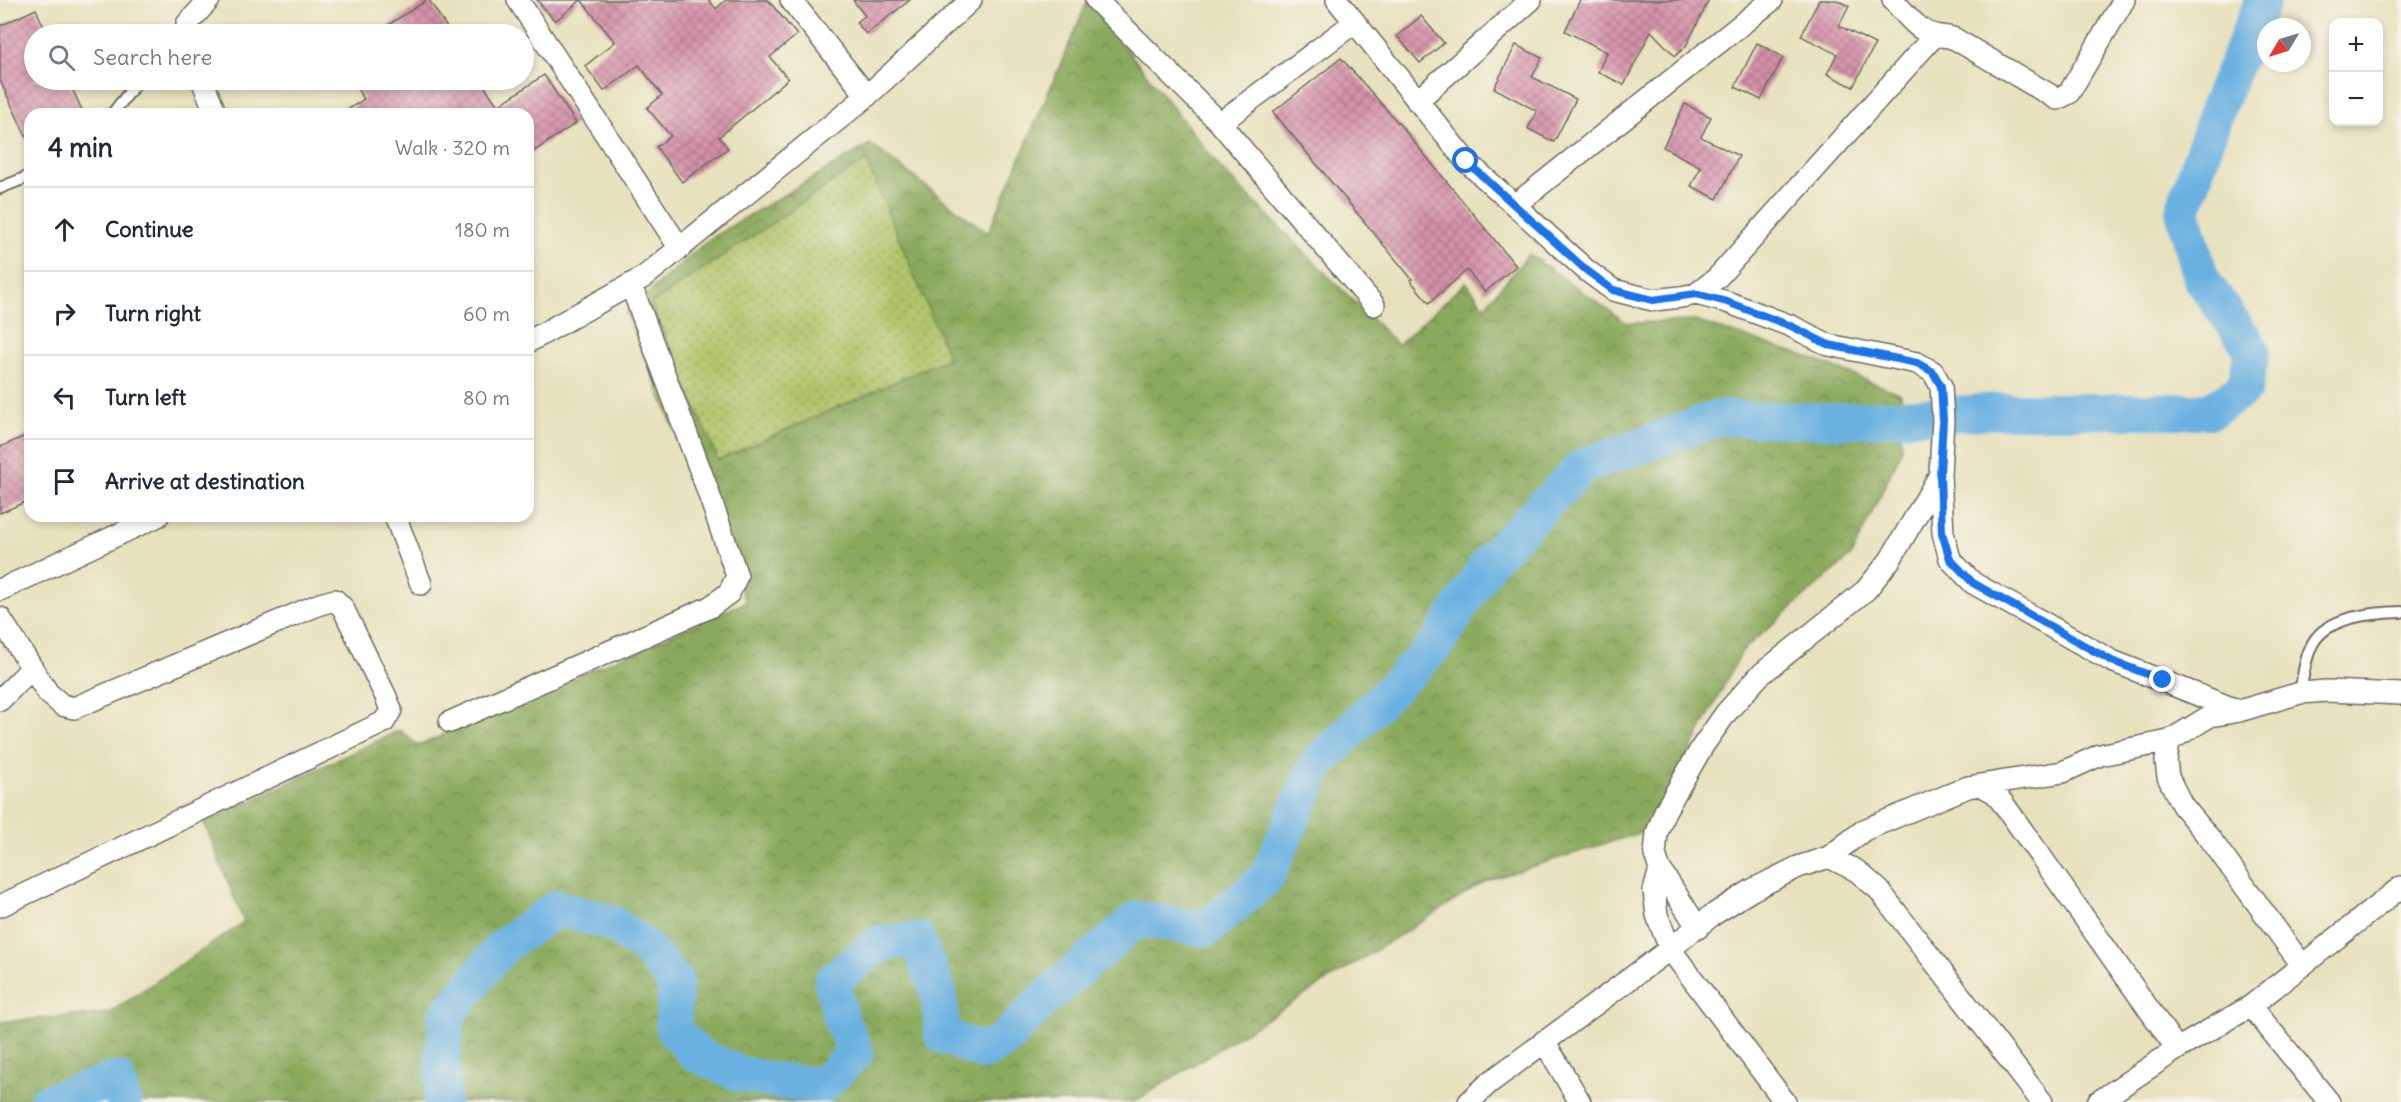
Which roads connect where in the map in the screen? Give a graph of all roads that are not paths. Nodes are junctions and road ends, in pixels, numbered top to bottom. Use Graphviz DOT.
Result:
graph roads {
  1 [pos="209,0"];
  2 [pos="518,0"];
  3 [pos="790,0"];
  4 [pos="970,0"];
  5 [pos="1096,0"];
  6 [pos="1337,0"];
  7 [pos="1531,0"];
  8 [pos="1772,0"];
  9 [pos="1893,0"];
  10 [pos="2124,0"];
  11 [pos="1355,22"];
  12 [pos="190,24"];
  13 [pos="534,24"];
  14 [pos="534,25"];
  15 [pos="1935,35"];
  16 [pos="131,90"];
  17 [pos="206,90"];
  18 [pos="867,96"];
  19 [pos="1417,100"];
  20 [pos="117,108"];
  21 [pos="214,108"];
  22 [pos="1220,123"];
  23 [pos="24,178"];
  24 [pos="0,188"];
  25 [pos="1515,205"];
  26 [pos="679,247"];
  27 [pos="631,285"];
  28 [pos="1696,294"];
  29 [pos="1374,305"];
  30 [pos="534,339"];
  31 [pos="1940,474"];
  32 [pos="145,522"];
  33 [pos="397,522"];
  34 [pos="421,584"];
  35 [pos="0,590"];
  36 [pos="2401,612"];
  37 [pos="0,618"];
  38 [pos="32,668"];
  39 [pos="2300,693"];
  40 [pos="2401,694"];
  41 [pos="0,700"];
  42 [pos="2239,711"];
  43 [pos="450,722"];
  44 [pos="2169,741"];
  45 [pos="1982,786"];
  46 [pos="1829,857"];
  47 [pos="1660,869"];
  48 [pos="2401,887"];
  49 [pos="0,906"];
  50 [pos="1698,928"];
  51 [pos="1670,949"];
  52 [pos="2302,965"];
  53 [pos="2251,1006"];
  54 [pos="1544,1041"];
  55 [pos="2176,1049"];
  56 [pos="1469,1102"];
  57 [pos="1580,1102"];
  58 [pos="1785,1102"];
  59 [pos="2042,1102"];
  60 [pos="2098,1102"];
  61 [pos="2329,1102"];
  1 -- 12 [label="street"];
  2 -- 13 [label="street"];
  3 -- 18 [label="street"];
  4 -- 18 [label="street"];
  5 -- 22 [label="street"];
  6 -- 11 [label="street"];
  7 -- 19 [label="street"];
  8 -- 25 [label="street"];
  9 -- 15 [label="street"];
  10 -- 15 [label="street"];
  11 -- 19 [label="street"];
  11 -- 22 [label="street"];
  14 -- 26 [label="street"];
  15 -- 28 [label="street"];
  16 -- 20 [label="lane"];
  17 -- 21 [label="street"];
  18 -- 26 [label="street"];
  19 -- 25 [label="street"];
  22 -- 29 [label="street"];
  23 -- 24 [label="lane"];
  25 -- 28 [label="street"];
  26 -- 27 [label="street"];
  27 -- 30 [label="street"];
  27 -- 43 [label="street"];
  28 -- 31 [label="street"];
  31 -- 42 [label="street"];
  31 -- 47 [label="street"];
  32 -- 35 [label="street"];
  33 -- 34 [label="street"];
  36 -- 39 [label="lane"];
  37 -- 38 [label="street"];
  38 -- 41 [label="street"];
  38 -- 49 [label="street"];
  39 -- 40 [label="street"];
  39 -- 42 [label="street"];
  42 -- 44 [label="street"];
  44 -- 45 [label="street"];
  44 -- 52 [label="street"];
  45 -- 46 [label="street"];
  45 -- 55 [label="street"];
  46 -- 50 [label="street"];
  46 -- 59 [label="street"];
  47 -- 50 [label="street"];
  47 -- 51 [label="street"];
  48 -- 52 [label="street"];
  50 -- 51 [label="street"];
  51 -- 54 [label="street"];
  51 -- 58 [label="street"];
  52 -- 53 [label="street"];
  53 -- 55 [label="street"];
  53 -- 61 [label="street"];
  54 -- 56 [label="street"];
  54 -- 57 [label="street"];
  55 -- 60 [label="street"];
}
